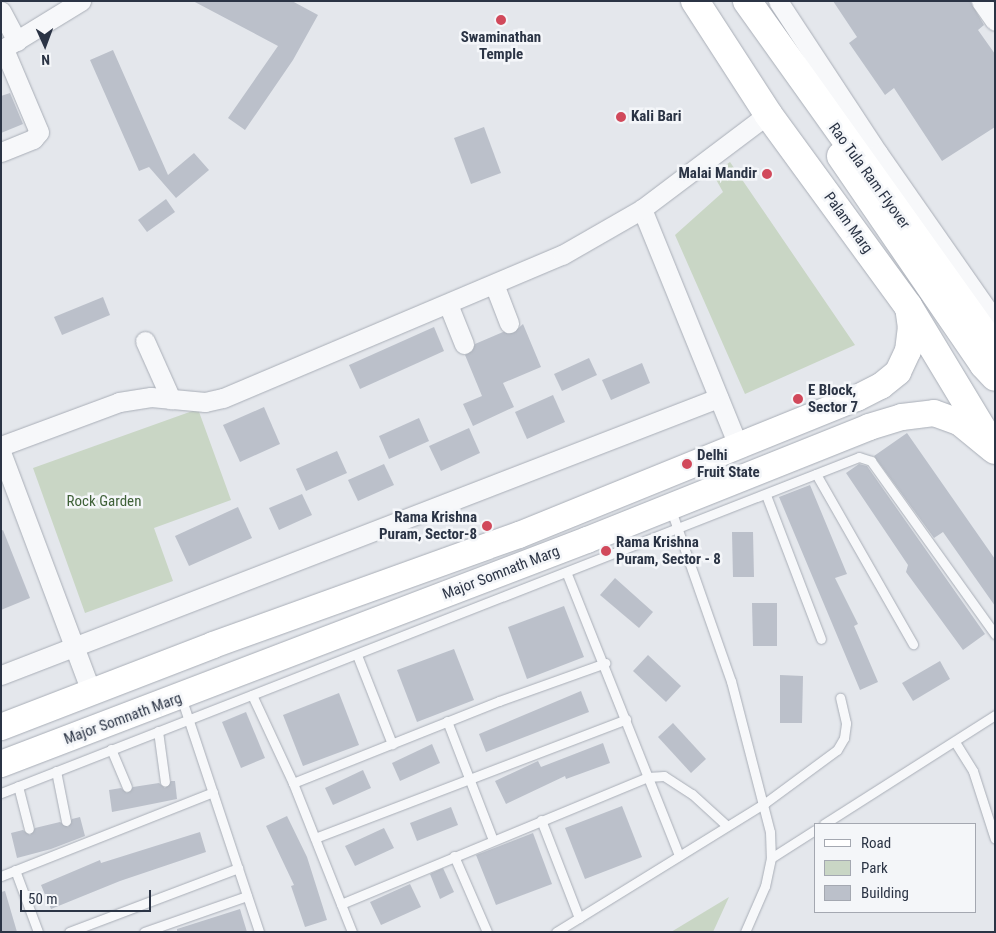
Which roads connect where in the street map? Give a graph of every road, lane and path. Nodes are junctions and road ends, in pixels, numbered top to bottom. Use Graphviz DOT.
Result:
graph roads {
  1 [pos="81,1"];
  2 [pos="695,1"];
  3 [pos="737,1"];
  4 [pos="747,1"];
  5 [pos="778,1"];
  6 [pos="981,1"];
  7 [pos="1,11"];
  8 [pos="995,21"];
  9 [pos="7,47"];
  10 [pos="768,114"];
  11 [pos="1,152"];
  12 [pos="642,209"];
  13 [pos="494,284"];
  14 [pos="448,304"];
  15 [pos="908,306"];
  16 [pos="995,321"];
  17 [pos="509,323"];
  18 [pos="145,341"];
  19 [pos="464,344"];
  20 [pos="995,349"];
  21 [pos="995,377"];
  22 [pos="718,398"];
  23 [pos="858,398"];
  24 [pos="171,399"];
  25 [pos="869,427"];
  26 [pos="1,446"];
  27 [pos="738,446"];
  28 [pos="995,451"];
  29 [pos="1,452"];
  30 [pos="816,474"];
  31 [pos="766,495"];
  32 [pos="674,519"];
  33 [pos="567,574"];
  34 [pos="995,634"];
  35 [pos="821,639"];
  36 [pos="913,644"];
  37 [pos="74,647"];
  38 [pos="357,655"];
  39 [pos="605,664"];
  40 [pos="1,675"];
  41 [pos="91,692"];
  42 [pos="252,695"];
  43 [pos="840,698"];
  44 [pos="185,708"];
  45 [pos="995,715"];
  46 [pos="626,719"];
  47 [pos="447,722"];
  48 [pos="1,727"];
  49 [pos="158,731"];
  50 [pos="955,742"];
  51 [pos="392,744"];
  52 [pos="111,749"];
  53 [pos="1,764"];
  54 [pos="56,771"];
  55 [pos="648,777"];
  56 [pos="469,779"];
  57 [pos="165,782"];
  58 [pos="293,783"];
  59 [pos="18,786"];
  60 [pos="127,788"];
  61 [pos="213,792"];
  62 [pos="1,793"];
  63 [pos="764,803"];
  64 [pos="66,820"];
  65 [pos="541,820"];
  66 [pos="826,823"];
  67 [pos="728,826"];
  68 [pos="29,829"];
  69 [pos="814,831"];
  70 [pos="315,838"];
  71 [pos="995,839"];
  72 [pos="493,840"];
  73 [pos="454,856"];
  74 [pos="679,856"];
  75 [pos="771,858"];
  76 [pos="238,868"];
  77 [pos="15,870"];
  78 [pos="1,876"];
  79 [pos="247,896"];
  80 [pos="341,904"];
  81 [pos="579,918"];
  82 [pos="38,932"];
  83 [pos="69,932"];
  84 [pos="144,932"];
  85 [pos="259,932"];
  86 [pos="352,932"];
  87 [pos="487,932"];
  88 [pos="556,932"];
  89 [pos="745,932"];
  1 -- 9 [label="street"];
  2 -- 10 [label="main road, Palam Marg"];
  3 -- 21 [label="main road, Palam Marg"];
  4 -- 20 [label="main road, Rao Tula Ram Flyover"];
  5 -- 16 [label="street"];
  6 -- 8 [label="street"];
  7 -- 9 [label="street"];
  9 -- 11 [label="street"];
  10 -- 12 [label="street"];
  10 -- 15 [label="main road, Palam Marg"];
  12 -- 13 [label="street"];
  12 -- 22 [label="street"];
  13 -- 14 [label="street"];
  13 -- 17 [label="street"];
  14 -- 19 [label="street"];
  14 -- 24 [label="street"];
  15 -- 23 [label="street, Major Somnath Marg"];
  15 -- 28 [label="main road, Palam Marg"];
  18 -- 24 [label="street"];
  22 -- 27 [label="street"];
  22 -- 37 [label="street"];
  23 -- 25 [label="street"];
  23 -- 27 [label="street, Major Somnath Marg"];
  24 -- 26 [label="street"];
  25 -- 28 [label="street, Major Somnath Marg"];
  25 -- 32 [label="street, Major Somnath Marg"];
  27 -- 41 [label="street, Major Somnath Marg"];
  29 -- 37 [label="street"];
  30 -- 31 [label="lane"];
  30 -- 34 [label="lane"];
  30 -- 36 [label="lane"];
  31 -- 32 [label="lane"];
  31 -- 35 [label="lane"];
  32 -- 33 [label="lane"];
  32 -- 44 [label="street, Major Somnath Marg"];
  32 -- 63 [label="lane"];
  33 -- 38 [label="lane"];
  33 -- 39 [label="lane"];
  37 -- 40 [label="street"];
  37 -- 41 [label="street"];
  38 -- 42 [label="lane"];
  38 -- 51 [label="lane"];
  39 -- 46 [label="lane"];
  39 -- 47 [label="lane"];
  41 -- 48 [label="street, Major Somnath Marg"];
  42 -- 44 [label="lane"];
  42 -- 58 [label="lane"];
  43 -- 63 [label="lane"];
  44 -- 49 [label="lane"];
  44 -- 53 [label="street, Major Somnath Marg"];
  44 -- 61 [label="lane"];
  45 -- 50 [label="lane"];
  46 -- 55 [label="lane"];
  46 -- 56 [label="lane"];
  47 -- 51 [label="lane"];
  47 -- 56 [label="lane"];
  49 -- 52 [label="lane"];
  49 -- 57 [label="lane"];
  50 -- 66 [label="lane"];
  50 -- 71 [label="lane"];
  51 -- 58 [label="lane"];
  52 -- 54 [label="lane"];
  52 -- 60 [label="lane"];
  54 -- 59 [label="lane"];
  54 -- 64 [label="lane"];
  55 -- 65 [label="lane"];
  55 -- 67 [label="lane"];
  55 -- 74 [label="lane"];
  56 -- 70 [label="lane"];
  56 -- 72 [label="lane"];
  58 -- 70 [label="lane"];
  59 -- 62 [label="lane"];
  59 -- 68 [label="lane"];
  61 -- 76 [label="lane"];
  61 -- 77 [label="lane"];
  63 -- 67 [label="lane"];
  63 -- 75 [label="lane"];
  65 -- 72 [label="lane"];
  65 -- 81 [label="lane"];
  67 -- 74 [label="lane"];
  69 -- 75 [label="lane"];
  70 -- 80 [label="lane"];
  72 -- 73 [label="lane"];
  73 -- 80 [label="lane"];
  73 -- 87 [label="lane"];
  74 -- 81 [label="lane"];
  75 -- 89 [label="lane"];
  76 -- 79 [label="lane"];
  76 -- 83 [label="lane"];
  77 -- 78 [label="lane"];
  77 -- 82 [label="lane"];
  79 -- 84 [label="lane"];
  79 -- 85 [label="lane"];
  80 -- 86 [label="lane"];
  81 -- 88 [label="lane"];
}
